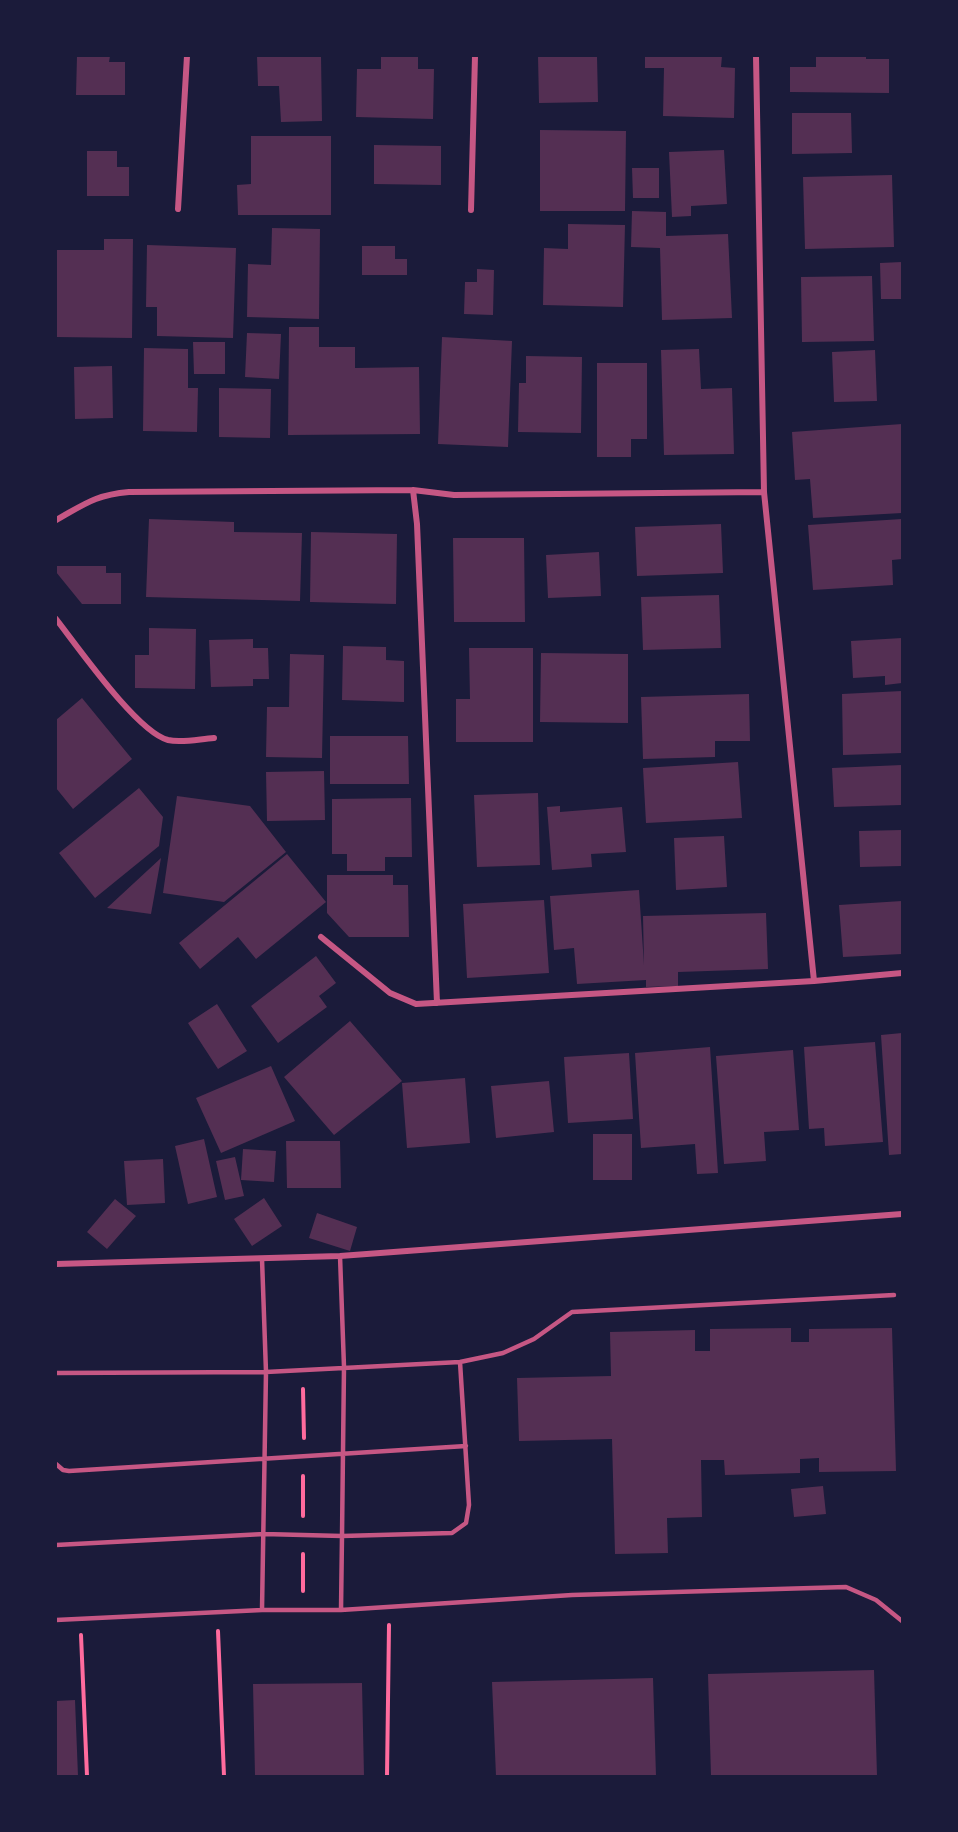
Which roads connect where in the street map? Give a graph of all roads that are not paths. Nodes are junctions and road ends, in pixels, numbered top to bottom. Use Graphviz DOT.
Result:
graph roads {
  1 [pos="187,56"];
  2 [pos="475,56"];
  3 [pos="756,56"];
  4 [pos="178,209"];
  5 [pos="471,210"];
  6 [pos="412,489"];
  7 [pos="764,492"];
  8 [pos="56,520"];
  9 [pos="56,619"];
  10 [pos="214,738"];
  11 [pos="321,936"];
  12 [pos="903,974"];
  13 [pos="814,981"];
  14 [pos="437,1003"];
  15 [pos="903,1213"];
  16 [pos="340,1256"];
  17 [pos="262,1259"];
  18 [pos="56,1264"];
  19 [pos="894,1295"];
  20 [pos="460,1362"];
  21 [pos="344,1367"];
  22 [pos="266,1372"];
  23 [pos="56,1373"];
  24 [pos="466,1446"];
  25 [pos="343,1453"];
  26 [pos="266,1458"];
  27 [pos="56,1464"];
  28 [pos="264,1534"];
  29 [pos="342,1536"];
  30 [pos="56,1545"];
  31 [pos="262,1610"];
  32 [pos="341,1610"];
  33 [pos="56,1620"];
  34 [pos="903,1621"];
  1 -- 4 [label="street"];
  2 -- 5 [label="street"];
  3 -- 7 [label="street"];
  6 -- 7 [label="street"];
  6 -- 8 [label="street"];
  6 -- 14 [label="street"];
  7 -- 13 [label="street"];
  9 -- 10 [label="street"];
  11 -- 14 [label="street"];
  12 -- 13 [label="street"];
  13 -- 14 [label="street"];
  15 -- 16 [label="street"];
  16 -- 17 [label="street"];
  16 -- 21 [label="lane"];
  17 -- 18 [label="street"];
  17 -- 22 [label="lane"];
  19 -- 20 [label="lane"];
  20 -- 21 [label="lane"];
  20 -- 24 [label="lane"];
  21 -- 22 [label="lane"];
  21 -- 25 [label="lane"];
  22 -- 23 [label="lane"];
  22 -- 26 [label="lane"];
  24 -- 25 [label="lane"];
  24 -- 29 [label="lane"];
  25 -- 26 [label="lane"];
  25 -- 29 [label="lane"];
  26 -- 27 [label="lane"];
  26 -- 28 [label="lane"];
  28 -- 29 [label="lane"];
  28 -- 30 [label="lane"];
  28 -- 31 [label="lane"];
  29 -- 32 [label="lane"];
  31 -- 32 [label="lane"];
  31 -- 33 [label="lane"];
  32 -- 34 [label="lane"];
}
